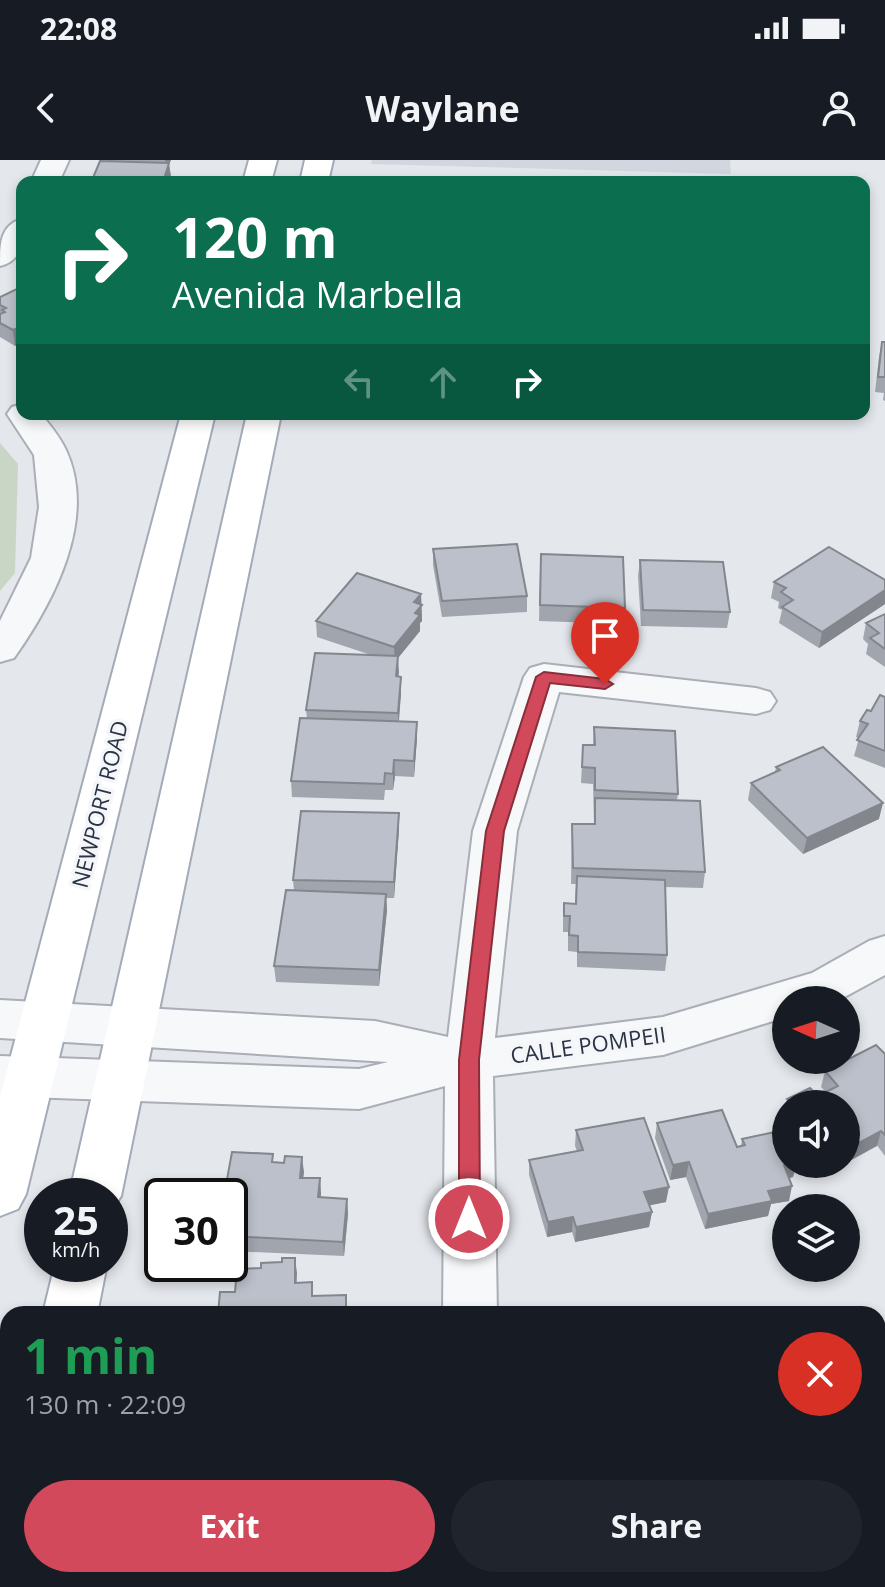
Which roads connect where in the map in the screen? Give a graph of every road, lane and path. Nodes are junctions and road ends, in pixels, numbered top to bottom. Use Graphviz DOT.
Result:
graph roads {
  1 [pos="16,236"];
  2 [pos="0,257"];
  3 [pos="0,390"];
  4 [pos="16,405"];
  5 [pos="29,420"];
  6 [pos="196,420"];
  7 [pos="263,420"];
  8 [pos="0,649"];
  9 [pos="756,701"];
  10 [pos="885,953"];
  11 [pos="22,1020"];
  12 [pos="132,1027"];
  13 [pos="469,1060"];
  14 [pos="15,1077"];
  15 [pos="121,1080"];
  16 [pos="99,1178"];
  17 [pos="0,1194"];
  18 [pos="77,1282"];
  19 [pos="72,1306"];
  20 [pos="470,1306"];
  1 -- 2 [label="street"];
  3 -- 4 [label="street"];
  5 -- 8 [label="street"];
  6 -- 11 [label="main road, NEWPORT ROAD"];
  7 -- 12 [label="main road"];
  9 -- 13 [label="street"];
  10 -- 13 [label="street, CALLE POMPEII"];
  11 -- 12 [label="street, CALLE POMPEII"];
  11 -- 14 [label="main road, NEWPORT ROAD"];
  12 -- 13 [label="street, CALLE POMPEII"];
  12 -- 15 [label="main road"];
  13 -- 15 [label="street, CALLE POMPEII"];
  13 -- 20 [label="street"];
  14 -- 15 [label="street, CALLE POMPEII"];
  14 -- 17 [label="main road, NEWPORT ROAD"];
  15 -- 16 [label="main road"];
  18 -- 19 [label="main road"];
}
